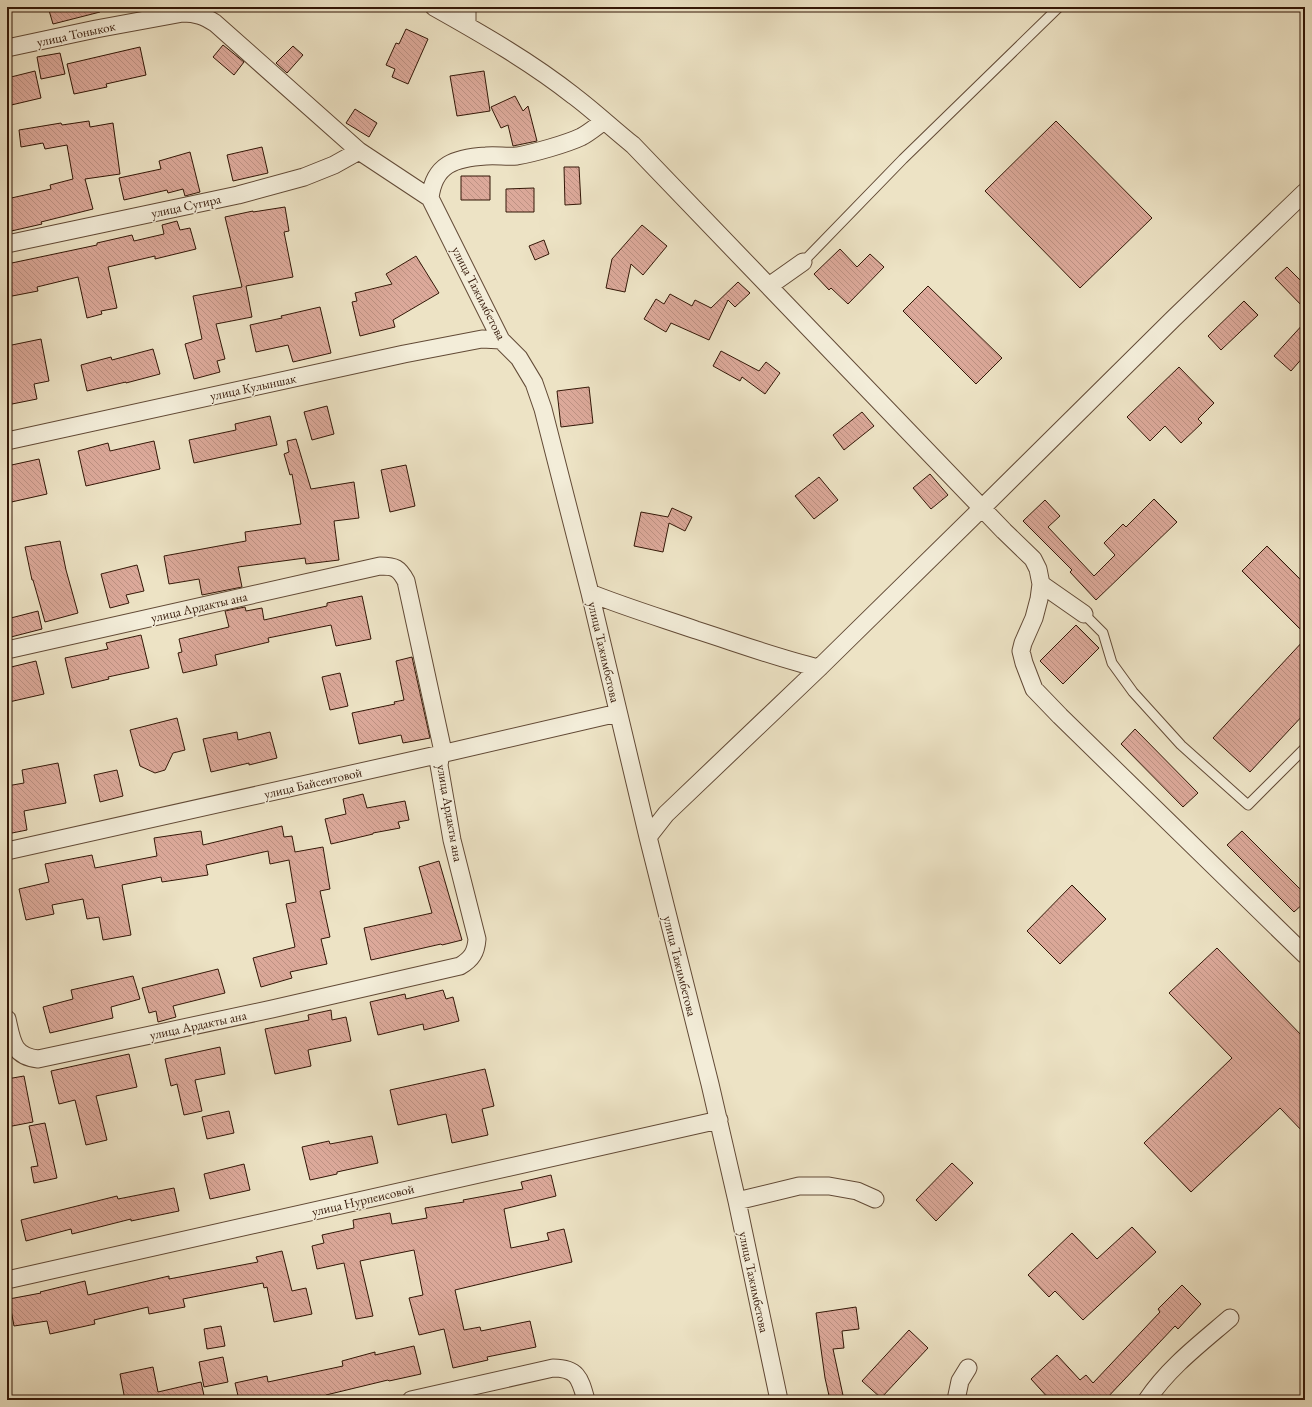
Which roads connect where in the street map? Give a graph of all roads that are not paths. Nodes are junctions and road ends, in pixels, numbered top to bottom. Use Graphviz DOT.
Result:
graph roads {
  1 [pos="434,7"];
  2 [pos="467,7"];
  3 [pos="1059,7"];
  4 [pos="215,23"];
  5 [pos="467,26"];
  6 [pos="7,48"];
  7 [pos="604,121"];
  8 [pos="359,151"];
  9 [pos="1305,192"];
  10 [pos="430,198"];
  11 [pos="7,244"];
  12 [pos="803,262"];
  13 [pos="769,286"];
  14 [pos="501,340"];
  15 [pos="7,441"];
  16 [pos="982,508"];
  17 [pos="1041,584"];
  18 [pos="590,593"];
  19 [pos="1084,614"];
  20 [pos="7,650"];
  21 [pos="818,668"];
  22 [pos="618,713"];
  23 [pos="1305,748"];
  24 [pos="441,754"];
  25 [pos="648,837"];
  26 [pos="7,851"];
  27 [pos="1305,955"];
  28 [pos="7,1019"];
  29 [pos="719,1120"];
  30 [pos="876,1199"];
  31 [pos="737,1202"];
  32 [pos="7,1280"];
  33 [pos="1230,1318"];
  34 [pos="968,1368"];
  35 [pos="411,1400"];
  36 [pos="586,1400"];
  37 [pos="779,1400"];
  38 [pos="956,1400"];
  39 [pos="1146,1400"];
  1 -- 5 [label="street"];
  2 -- 5 [label="street"];
  3 -- 12 [label="lane"];
  4 -- 6 [label="street, улица Тоныкок"];
  4 -- 8 [label="street, улица Тажимбетова"];
  5 -- 7 [label="street"];
  7 -- 10 [label="street"];
  7 -- 13 [label="street"];
  8 -- 10 [label="street, улица Тажимбетова"];
  8 -- 11 [label="street, улица Сугира"];
  9 -- 16 [label="street"];
  10 -- 14 [label="street, улица Тажимбетова"];
  12 -- 13 [label="street"];
  13 -- 16 [label="street"];
  14 -- 15 [label="street, улица Кулыншак"];
  14 -- 18 [label="street, улица Тажимбетова"];
  16 -- 17 [label="street"];
  16 -- 21 [label="street"];
  17 -- 19 [label="street"];
  17 -- 27 [label="street"];
  18 -- 21 [label="street"];
  18 -- 22 [label="street, улица Тажимбетова"];
  19 -- 23 [label="lane"];
  20 -- 24 [label="street, улица Ардакты ана"];
  21 -- 25 [label="street"];
  22 -- 24 [label="street, улица Байсеитовой"];
  22 -- 25 [label="street, улица Тажимбетова"];
  24 -- 26 [label="street, улица Байсеитовой"];
  24 -- 28 [label="street, улица Ардакты ана"];
  25 -- 29 [label="street, улица Тажимбетова"];
  29 -- 31 [label="street, улица Тажимбетова"];
  29 -- 32 [label="street, улица Нурпеисовой"];
  30 -- 31 [label="street"];
  31 -- 37 [label="street, улица Тажимбетова"];
  33 -- 39 [label="street"];
  34 -- 38 [label="street"];
  35 -- 36 [label="street"];
}
